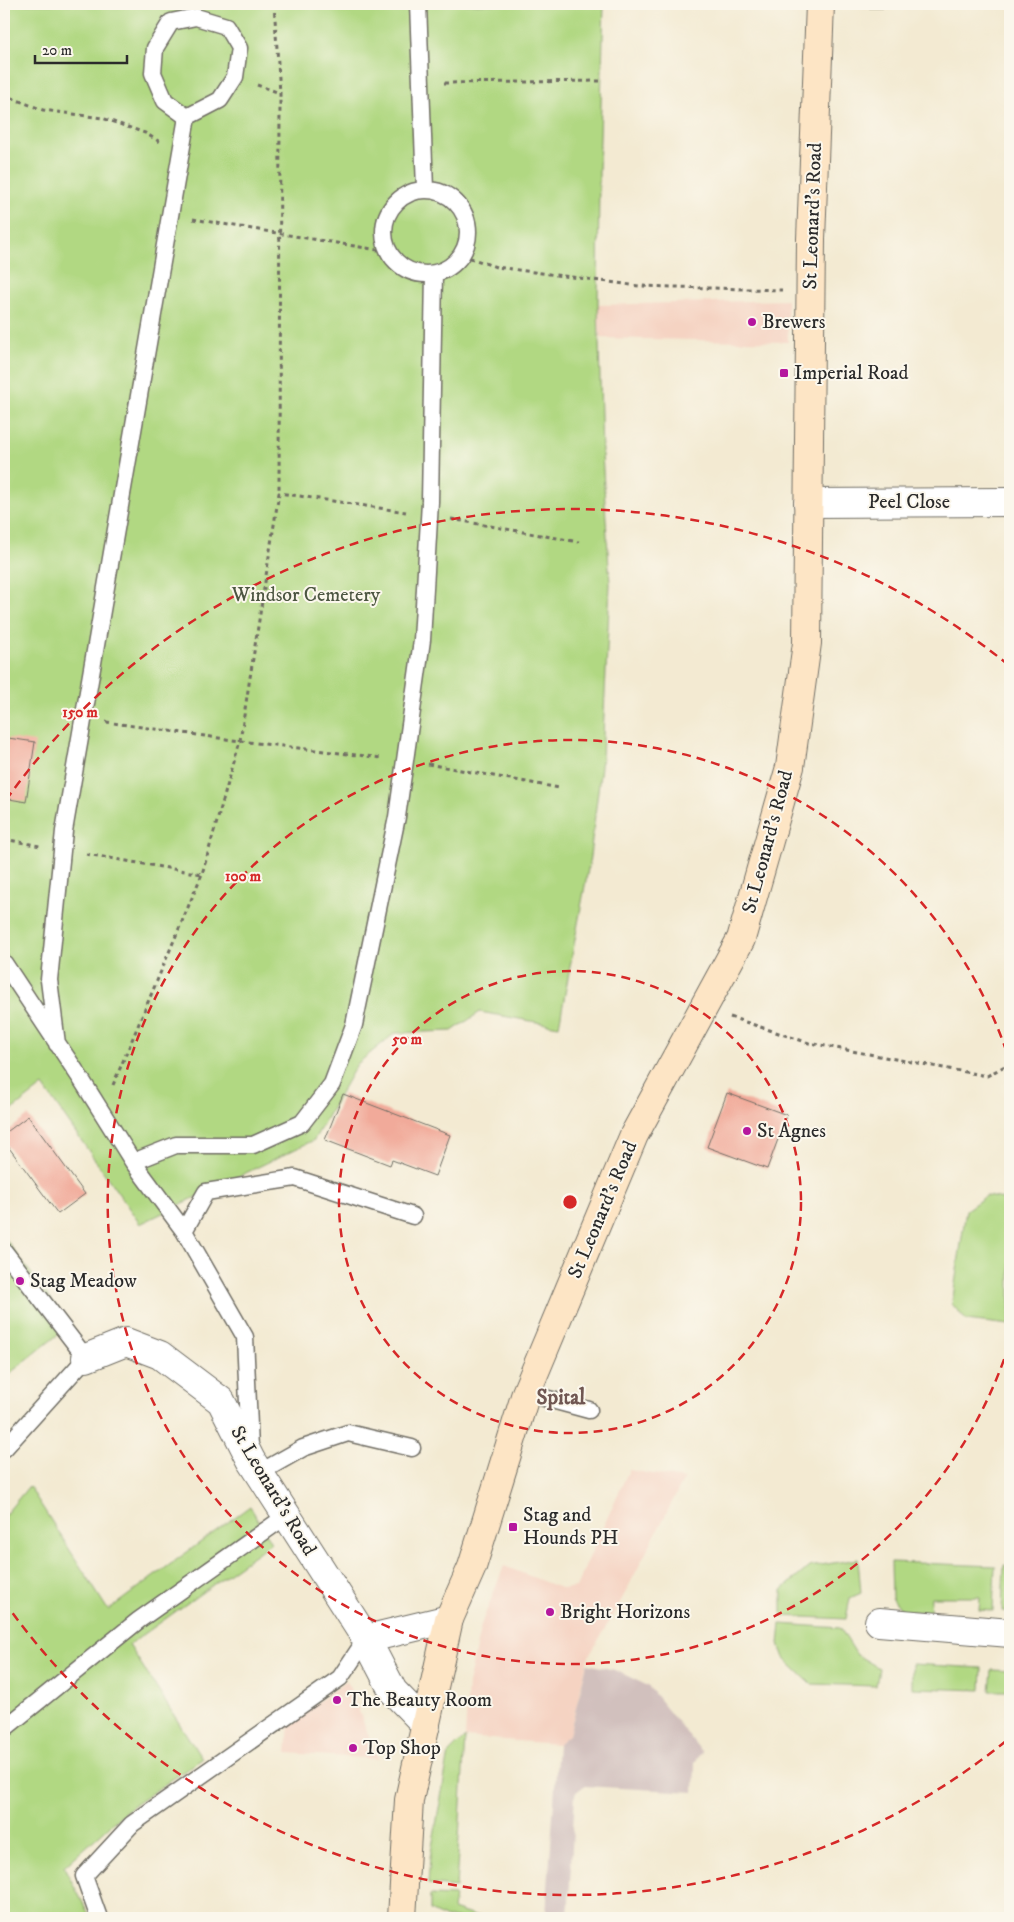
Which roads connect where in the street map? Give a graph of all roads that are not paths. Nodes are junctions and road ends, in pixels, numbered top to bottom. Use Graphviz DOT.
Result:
graph roads {
  1 [pos="418,4"];
  2 [pos="820,4"];
  3 [pos="186,117"];
  4 [pos="425,189"];
  5 [pos="434,273"];
  6 [pos="1010,502"];
  7 [pos="808,503"];
  8 [pos="4,963"];
  9 [pos="57,1044"];
  10 [pos="133,1162"];
  11 [pos="412,1216"];
  12 [pos="184,1231"];
  13 [pos="4,1251"];
  14 [pos="86,1358"];
  15 [pos="526,1393"];
  16 [pos="589,1410"];
  17 [pos="412,1448"];
  18 [pos="4,1449"];
  19 [pos="255,1467"];
  20 [pos="286,1516"];
  21 [pos="449,1619"];
  22 [pos="879,1622"];
  23 [pos="1010,1633"];
  24 [pos="366,1639"];
  25 [pos="426,1725"];
  26 [pos="4,1730"];
  27 [pos="99,1918"];
  28 [pos="402,1918"];
  1 -- 4 [label="lane"];
  2 -- 7 [label="main road, St Leonard's Road"];
  3 -- 3 [label="lane"];
  3 -- 9 [label="lane"];
  4 -- 5 [label="lane"];
  4 -- 5 [label="lane"];
  5 -- 10 [label="lane"];
  6 -- 7 [label="street, Peel Close"];
  7 -- 15 [label="main road, St Leonard's Road"];
  8 -- 9 [label="lane"];
  9 -- 10 [label="lane"];
  10 -- 12 [label="lane"];
  11 -- 12 [label="lane"];
  12 -- 19 [label="lane"];
  13 -- 14 [label="lane"];
  14 -- 18 [label="lane"];
  14 -- 19 [label="street, St Leonard's Road"];
  15 -- 16 [label="lane"];
  15 -- 21 [label="main road, St Leonard's Road"];
  17 -- 19 [label="lane"];
  19 -- 20 [label="street, St Leonard's Road"];
  20 -- 24 [label="street, St Leonard's Road"];
  20 -- 26 [label="lane"];
  21 -- 24 [label="street"];
  21 -- 25 [label="main road, St Leonard's Road"];
  22 -- 23 [label="street"];
  24 -- 25 [label="street, St Leonard's Road"];
  24 -- 27 [label="lane"];
  25 -- 28 [label="main road, St Leonard's Road"];
}
